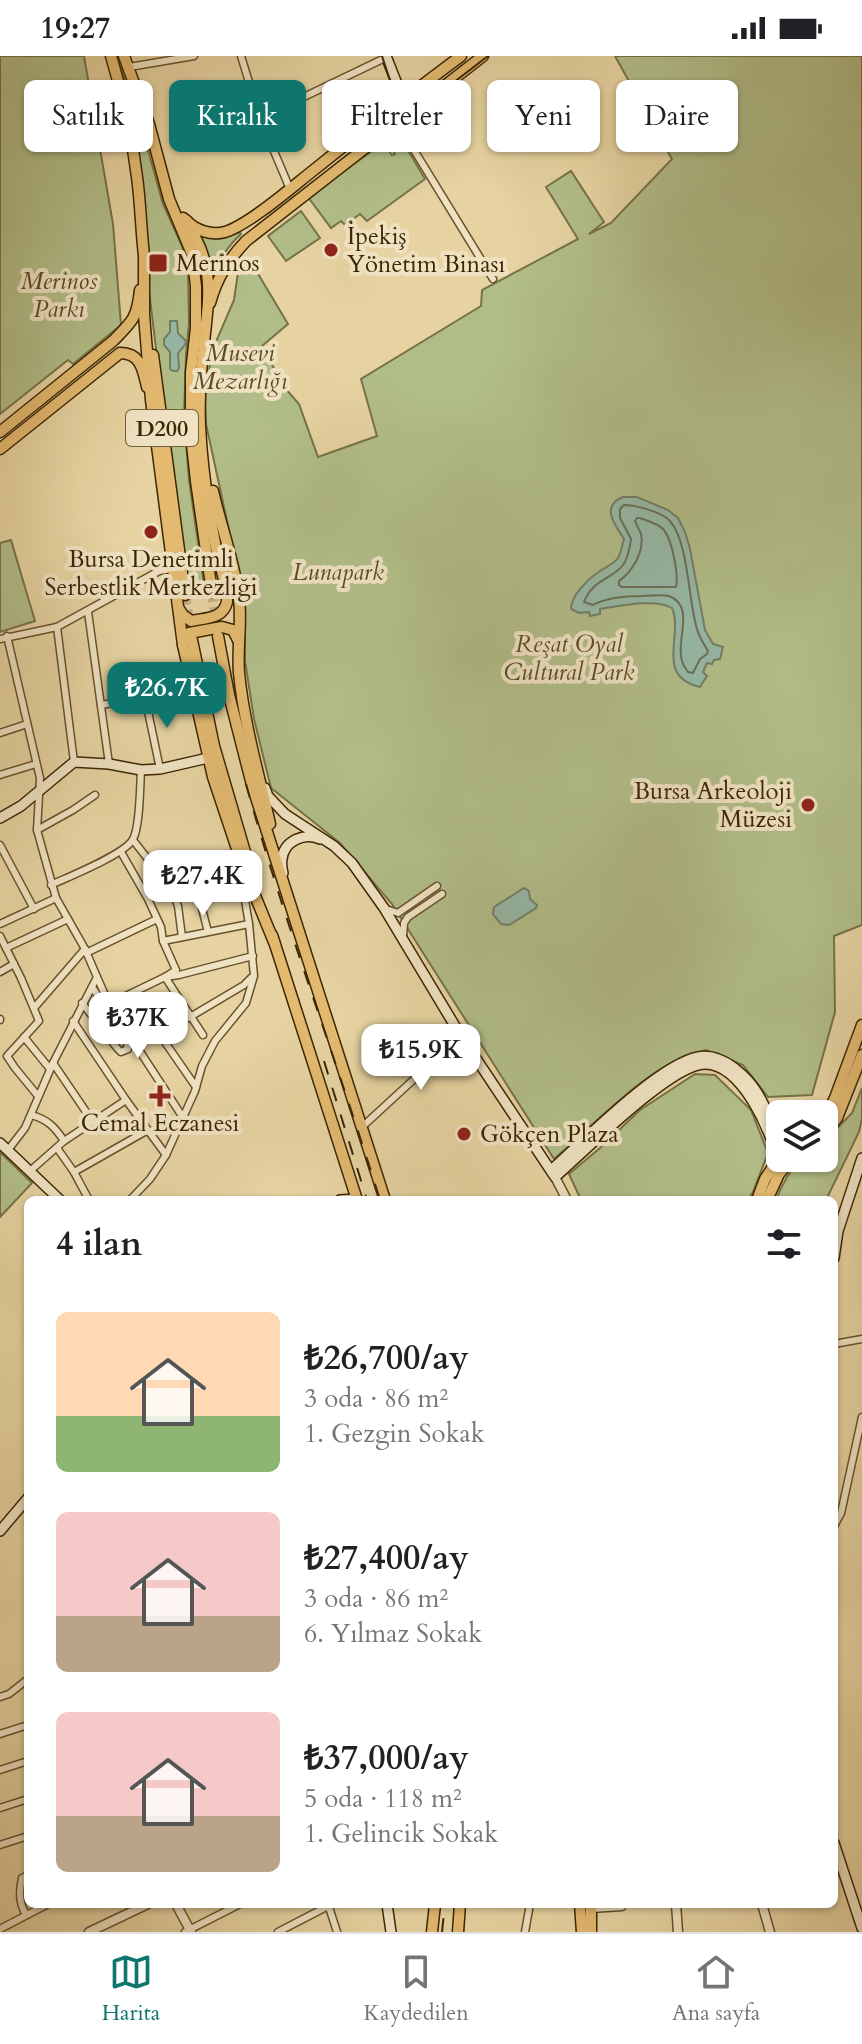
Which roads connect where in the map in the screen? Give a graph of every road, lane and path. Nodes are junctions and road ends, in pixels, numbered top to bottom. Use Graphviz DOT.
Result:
graph roads {
  1 [pos="111,56"];
  2 [pos="194,56"];
  3 [pos="241,56"];
  4 [pos="461,56"];
  5 [pos="483,56"];
  6 [pos="387,57"];
  7 [pos="126,61"];
  8 [pos="248,80"];
  9 [pos="396,80"];
  10 [pos="429,80"];
  11 [pos="452,80"];
  12 [pos="306,96"];
  13 [pos="274,152"];
  14 [pos="336,152"];
  15 [pos="358,152"];
  16 [pos="415,152"];
  17 [pos="290,189"];
  18 [pos="169,199"];
  19 [pos="144,260"];
  20 [pos="493,279"];
  21 [pos="209,309"];
  22 [pos="151,400"];
  23 [pos="200,426"];
  24 [pos="0,432"];
  25 [pos="0,449"];
  26 [pos="172,569"];
  27 [pos="212,592"];
  28 [pos="185,595"];
  29 [pos="178,607"];
  30 [pos="88,612"];
  31 [pos="57,627"];
  32 [pos="218,636"];
  33 [pos="4,637"];
  34 [pos="238,640"];
  35 [pos="188,643"];
  36 [pos="192,689"];
  37 [pos="145,697"];
  38 [pos="101,705"];
  39 [pos="27,724"];
  40 [pos="0,733"];
  41 [pos="208,758"];
  42 [pos="74,762"];
  43 [pos="36,764"];
  44 [pos="109,764"];
  45 [pos="160,769"];
  46 [pos="141,770"];
  47 [pos="259,773"];
  48 [pos="0,775"];
  49 [pos="41,792"];
  50 [pos="95,795"];
  51 [pos="0,818"];
  52 [pos="37,830"];
  53 [pos="133,840"];
  54 [pos="0,845"];
  55 [pos="236,846"];
  56 [pos="334,846"];
  57 [pos="121,852"];
  58 [pos="283,881"];
  59 [pos="51,885"];
  60 [pos="437,886"];
  61 [pos="442,894"];
  62 [pos="56,898"];
  63 [pos="200,901"];
  64 [pos="384,908"];
  65 [pos="34,909"];
  66 [pos="68,919"];
  67 [pos="157,919"];
  68 [pos="0,924"];
  69 [pos="249,924"];
  70 [pos="208,932"];
  71 [pos="0,936"];
  72 [pos="182,937"];
  73 [pos="163,941"];
  74 [pos="404,941"];
  75 [pos="274,942"];
  76 [pos="6,948"];
  77 [pos="86,951"];
  78 [pos="253,956"];
  79 [pos="14,964"];
  80 [pos="0,972"];
  81 [pos="254,976"];
  82 [pos="97,977"];
  83 [pos="165,977"];
  84 [pos="92,987"];
  85 [pos="129,995"];
  86 [pos="82,1003"];
  87 [pos="109,1004"];
  88 [pos="34,1008"];
  89 [pos="190,1017"];
  90 [pos="73,1021"];
  91 [pos="862,1025"];
  92 [pos="158,1032"];
  93 [pos="203,1035"];
  94 [pos="461,1036"];
  95 [pos="24,1037"];
  96 [pos="862,1055"];
  97 [pos="51,1066"];
  98 [pos="196,1087"];
  99 [pos="38,1096"];
  100 [pos="126,1100"];
  101 [pos="834,1100"];
  102 [pos="766,1108"];
  103 [pos="31,1115"];
  104 [pos="838,1115"];
  105 [pos="182,1116"];
  106 [pos="93,1122"];
  107 [pos="362,1127"];
  108 [pos="766,1129"];
  109 [pos="148,1130"];
  110 [pos="64,1141"];
  111 [pos="0,1143"];
  112 [pos="57,1148"];
  113 [pos="8,1150"];
  114 [pos="166,1155"];
  115 [pos="862,1158"];
  116 [pos="30,1171"];
  117 [pos="74,1172"];
  118 [pos="770,1172"];
  119 [pos="553,1174"];
  120 [pos="779,1174"];
  121 [pos="56,1196"];
  122 [pos="87,1196"];
  123 [pos="134,1196"];
  124 [pos="356,1196"];
  125 [pos="384,1196"];
  126 [pos="565,1196"];
  127 [pos="759,1196"];
  128 [pos="769,1196"];
  129 [pos="838,1231"];
  130 [pos="862,1339"];
  131 [pos="838,1343"];
  132 [pos="862,1417"];
  133 [pos="24,1503"];
  134 [pos="838,1519"];
  135 [pos="0,1531"];
  136 [pos="24,1682"];
  137 [pos="0,1697"];
  138 [pos="24,1726"];
  139 [pos="0,1734"];
  140 [pos="24,1762"];
  141 [pos="0,1770"];
  142 [pos="24,1800"];
  143 [pos="0,1808"];
  144 [pos="24,1837"];
  145 [pos="0,1845"];
  146 [pos="838,1855"];
  147 [pos="24,1877"];
  148 [pos="40,1908"];
  149 [pos="140,1908"];
  150 [pos="178,1908"];
  151 [pos="232,1908"];
  152 [pos="323,1908"];
  153 [pos="331,1908"];
  154 [pos="388,1908"];
  155 [pos="435,1908"];
  156 [pos="460,1908"];
  157 [pos="529,1908"];
  158 [pos="587,1908"];
  159 [pos="587,1908"];
  160 [pos="676,1908"];
  161 [pos="763,1908"];
  162 [pos="26,1915"];
  163 [pos="862,1928"];
  164 [pos="0,1929"];
  165 [pos="189,1931"];
  166 [pos="89,1932"];
  167 [pos="278,1932"];
  168 [pos="337,1932"];
  169 [pos="391,1932"];
  170 [pos="432,1932"];
  171 [pos="458,1932"];
  172 [pos="525,1932"];
  173 [pos="582,1932"];
  174 [pos="591,1932"];
  175 [pos="678,1932"];
  176 [pos="770,1932"];
  1 -- 19 [label="main road"];
  2 -- 7 [label="street"];
  3 -- 8 [label="street"];
  4 -- 10 [label="main road"];
  5 -- 11 [label="main road"];
  6 -- 9 [label="main road"];
  6 -- 12 [label="street"];
  7 -- 18 [label="main road"];
  13 -- 17 [label="street"];
  14 -- 17 [label="main road"];
  15 -- 21 [label="main road"];
  16 -- 20 [label="street"];
  17 -- 18 [label="main road"];
  18 -- 21 [label="main road"];
  18 -- 27 [label="main road, D200"];
  19 -- 22 [label="main road"];
  19 -- 24 [label="main road"];
  19 -- 28 [label="main road, D200"];
  21 -- 23 [label="main road"];
  22 -- 25 [label="main road"];
  22 -- 26 [label="main road"];
  23 -- 29 [label="main road"];
  23 -- 34 [label="main road"];
  26 -- 29 [label="main road"];
  26 -- 30 [label="street"];
  29 -- 35 [label="main road"];
  30 -- 31 [label="street"];
  30 -- 38 [label="street"];
  31 -- 33 [label="street"];
  31 -- 42 [label="street"];
  32 -- 58 [label="main road"];
  33 -- 39 [label="street"];
  34 -- 35 [label="main road"];
  34 -- 47 [label="main road"];
  35 -- 36 [label="main road"];
  35 -- 75 [label="main road"];
  36 -- 37 [label="street"];
  36 -- 41 [label="main road"];
  37 -- 38 [label="street"];
  37 -- 45 [label="street"];
  38 -- 44 [label="street"];
  39 -- 40 [label="street"];
  39 -- 43 [label="street"];
  41 -- 45 [label="main road"];
  41 -- 55 [label="main road"];
  42 -- 44 [label="main road"];
  42 -- 49 [label="main road"];
  43 -- 48 [label="street"];
  43 -- 49 [label="street"];
  44 -- 46 [label="main road"];
  45 -- 46 [label="main road"];
  46 -- 53 [label="street"];
  47 -- 56 [label="main road"];
  47 -- 58 [label="main road"];
  49 -- 51 [label="main road"];
  49 -- 52 [label="street"];
  50 -- 52 [label="street"];
  52 -- 59 [label="street"];
  53 -- 57 [label="street"];
  53 -- 72 [label="street"];
  54 -- 65 [label="street"];
  55 -- 69 [label="street"];
  55 -- 75 [label="main road"];
  56 -- 58 [label="main road"];
  56 -- 64 [label="main road"];
  57 -- 59 [label="street"];
  57 -- 67 [label="street"];
  58 -- 107 [label="main road"];
  59 -- 62 [label="street"];
  60 -- 64 [label="street"];
  61 -- 74 [label="street"];
  62 -- 65 [label="street"];
  62 -- 66 [label="street"];
  63 -- 70 [label="street"];
  64 -- 74 [label="main road"];
  65 -- 68 [label="street"];
  66 -- 76 [label="street"];
  66 -- 77 [label="street"];
  67 -- 73 [label="street"];
  67 -- 77 [label="street"];
  69 -- 70 [label="street"];
  69 -- 78 [label="street"];
  70 -- 72 [label="street"];
  71 -- 76 [label="street"];
  72 -- 73 [label="street"];
  73 -- 83 [label="street"];
  74 -- 94 [label="main road"];
  75 -- 124 [label="main road"];
  76 -- 79 [label="street"];
  77 -- 82 [label="street"];
  77 -- 88 [label="street"];
  78 -- 81 [label="street"];
  78 -- 83 [label="street"];
  79 -- 80 [label="street"];
  79 -- 88 [label="street"];
  81 -- 89 [label="street"];
  81 -- 98 [label="street"];
  82 -- 84 [label="street"];
  82 -- 87 [label="street"];
  83 -- 85 [label="street"];
  83 -- 89 [label="street"];
  84 -- 86 [label="street"];
  84 -- 86 [label="street"];
  85 -- 87 [label="street"];
  85 -- 92 [label="street"];
  86 -- 90 [label="street"];
  87 -- 105 [label="street"];
  88 -- 95 [label="street"];
  89 -- 92 [label="street"];
  89 -- 93 [label="street"];
  90 -- 97 [label="street"];
  90 -- 100 [label="street"];
  91 -- 101 [label="main road"];
  92 -- 98 [label="street"];
  94 -- 107 [label="street"];
  94 -- 119 [label="main road"];
  95 -- 97 [label="street"];
  95 -- 99 [label="street"];
  96 -- 104 [label="main road"];
  97 -- 99 [label="street"];
  97 -- 106 [label="street"];
  98 -- 105 [label="street"];
  99 -- 103 [label="street"];
  100 -- 106 [label="street"];
  100 -- 109 [label="street"];
  102 -- 119 [label="main road"];
  103 -- 110 [label="street"];
  103 -- 113 [label="street"];
  105 -- 114 [label="street"];
  106 -- 110 [label="street"];
  107 -- 125 [label="main road"];
  108 -- 119 [label="main road"];
  109 -- 114 [label="street"];
  109 -- 117 [label="street"];
  110 -- 112 [label="street"];
  111 -- 113 [label="main road"];
  112 -- 116 [label="street"];
  112 -- 117 [label="street"];
  113 -- 116 [label="main road"];
  114 -- 123 [label="street"];
  115 -- 129 [label="main road"];
  116 -- 121 [label="main road"];
  117 -- 122 [label="street"];
  118 -- 127 [label="main road"];
  119 -- 126 [label="street"];
  120 -- 128 [label="main road"];
  130 -- 131 [label="street"];
  132 -- 134 [label="street"];
  133 -- 135 [label="main road"];
  136 -- 137 [label="street"];
  138 -- 139 [label="street"];
  140 -- 141 [label="street"];
  142 -- 143 [label="street"];
  144 -- 145 [label="street"];
  146 -- 163 [label="main road"];
  147 -- 162 [label="street"];
  148 -- 162 [label="street"];
  149 -- 166 [label="street"];
  150 -- 165 [label="street"];
  151 -- 165 [label="street"];
  152 -- 167 [label="street"];
  153 -- 168 [label="street"];
  154 -- 169 [label="main road"];
  155 -- 170 [label="main road"];
  156 -- 171 [label="main road"];
  157 -- 172 [label="street"];
  158 -- 173 [label="main road"];
  159 -- 174 [label="main road"];
  160 -- 175 [label="street"];
  161 -- 176 [label="street"];
  162 -- 164 [label="street"];
}
